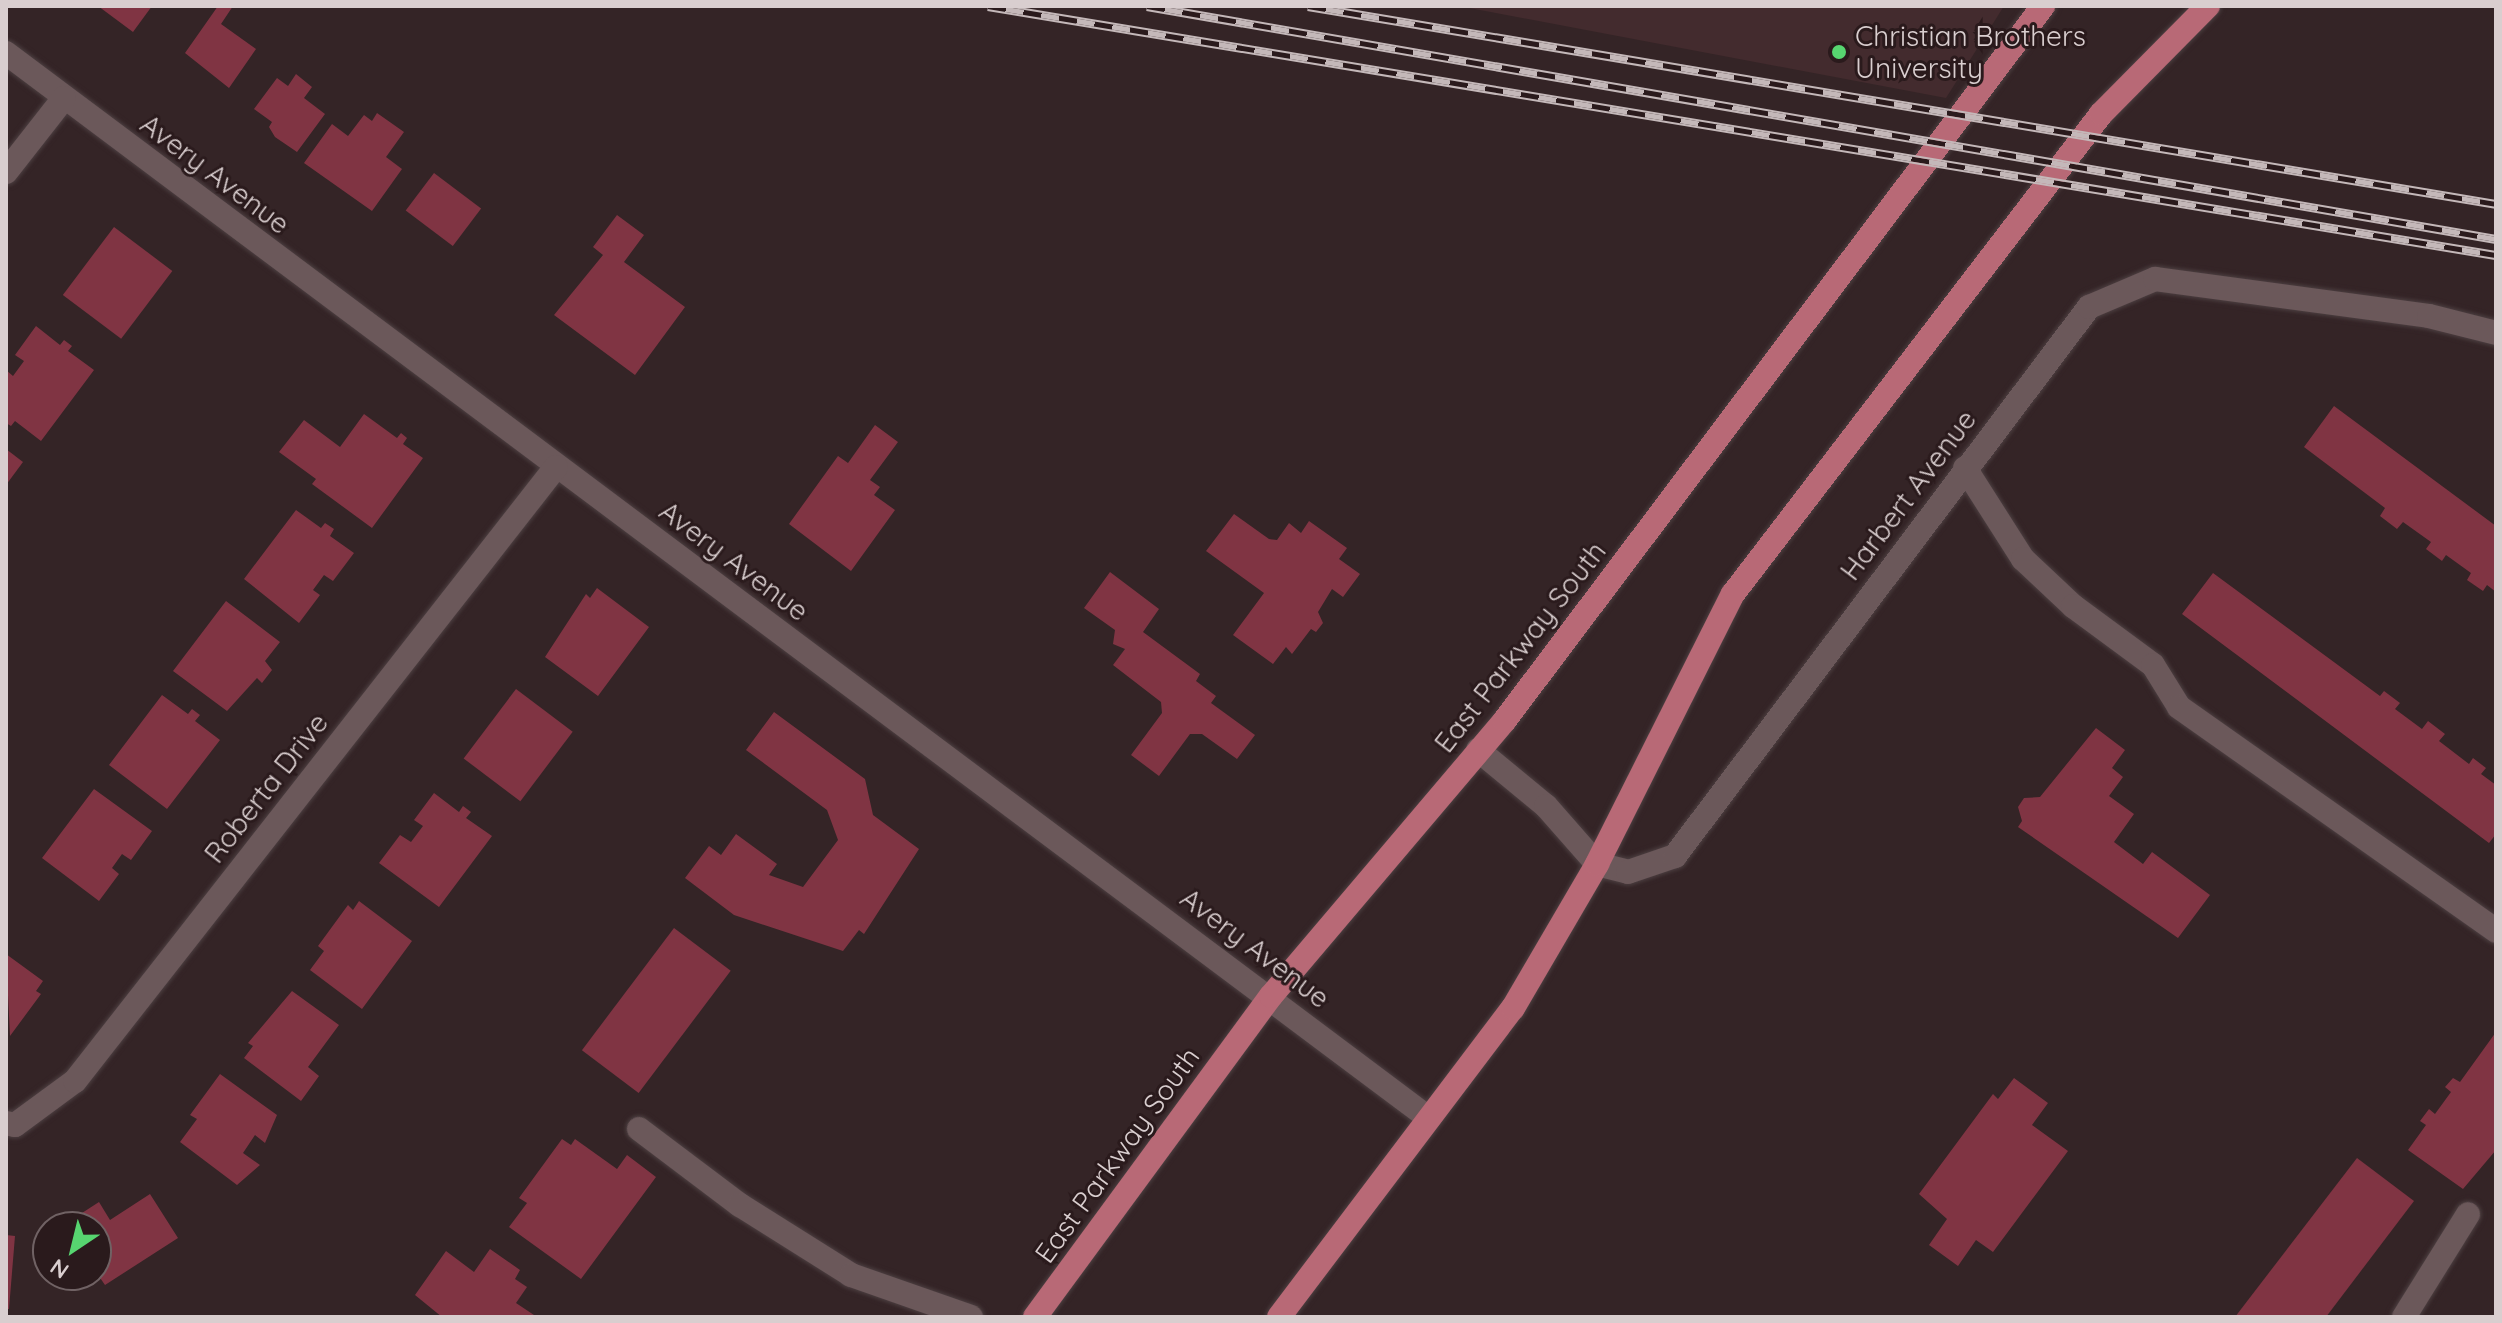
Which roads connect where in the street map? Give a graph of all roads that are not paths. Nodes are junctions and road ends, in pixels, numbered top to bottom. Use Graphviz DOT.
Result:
graph roads {
  1 [pos="2043,6"];
  2 [pos="2208,6"];
  3 [pos="6,53"];
  4 [pos="64,98"];
  5 [pos="6,172"];
  6 [pos="2496,333"];
  7 [pos="556,467"];
  8 [pos="1965,468"];
  9 [pos="1478,750"];
  10 [pos="1597,864"];
  11 [pos="2496,931"];
  12 [pos="1271,996"];
  13 [pos="1427,1117"];
  14 [pos="6,1123"];
  15 [pos="639,1129"];
  16 [pos="2468,1214"];
  17 [pos="971,1317"];
  18 [pos="1035,1317"];
  19 [pos="1279,1317"];
  20 [pos="2404,1317"];
  1 -- 9 [label="main road, East Parkway South"];
  2 -- 10 [label="main road"];
  3 -- 4 [label="street, Avery Avenue"];
  4 -- 5 [label="street"];
  4 -- 7 [label="street, Avery Avenue"];
  6 -- 8 [label="street, Harbert Avenue"];
  7 -- 12 [label="street, Avery Avenue"];
  7 -- 14 [label="street, Roberta Drive"];
  8 -- 10 [label="street, Harbert Avenue"];
  8 -- 11 [label="street"];
  9 -- 10 [label="street"];
  9 -- 12 [label="main road, East Parkway South"];
  10 -- 13 [label="main road"];
  12 -- 13 [label="street, Avery Avenue"];
  12 -- 18 [label="main road, East Parkway South"];
  13 -- 19 [label="main road"];
  15 -- 17 [label="street"];
  16 -- 20 [label="street"];
}
